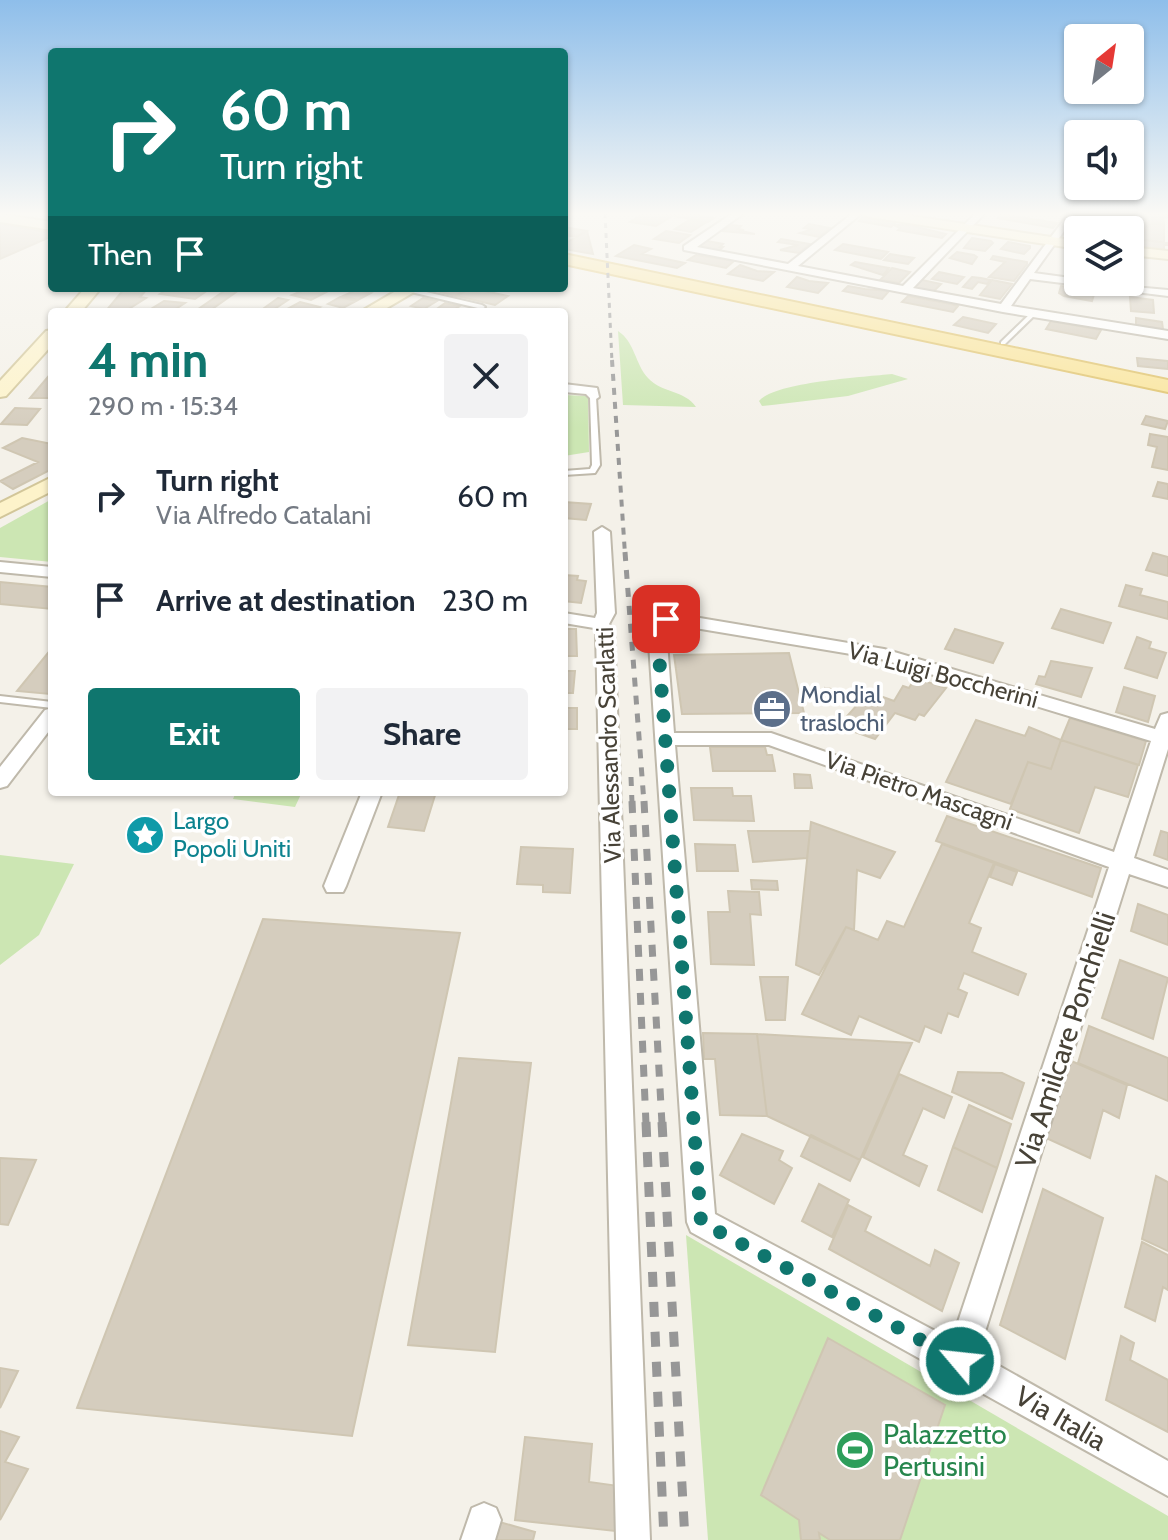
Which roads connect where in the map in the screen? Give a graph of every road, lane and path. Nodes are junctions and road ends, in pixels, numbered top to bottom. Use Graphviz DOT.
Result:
graph roads {
  1 [pos="687,285"];
  2 [pos="878,285"];
  3 [pos="910,285"];
  4 [pos="1022,285"];
  5 [pos="1101,285"];
  6 [pos="905,290"];
  7 [pos="90,292"];
  8 [pos="405,292"];
  9 [pos="423,292"];
  10 [pos="1168,293"];
  11 [pos="482,307"];
  12 [pos="77,308"];
  13 [pos="375,308"];
  14 [pos="1003,309"];
  15 [pos="1033,314"];
  16 [pos="1168,335"];
  17 [pos="48,341"];
  18 [pos="1003,343"];
  19 [pos="1168,386"];
  20 [pos="568,388"];
  21 [pos="0,392"];
  22 [pos="593,397"];
  23 [pos="568,473"];
  24 [pos="48,485"];
  25 [pos="1,509"];
  26 [pos="602,532"];
  27 [pos="0,567"];
  28 [pos="48,572"];
  29 [pos="568,619"];
  30 [pos="600,624"];
  31 [pos="0,699"];
  32 [pos="48,705"];
  33 [pos="48,719"];
  34 [pos="1166,732"];
  35 [pos="664,739"];
  36 [pos="0,781"];
  37 [pos="370,796"];
  38 [pos="1123,863"];
  39 [pos="1168,879"];
  40 [pos="335,886"];
  41 [pos="960,1361"];
  42 [pos="1168,1479"];
  43 [pos="633,1540"];
  1 -- 19 [label="main road"];
  2 -- 6 [label="street"];
  3 -- 6 [label="street"];
  4 -- 14 [label="street"];
  5 -- 10 [label="street"];
  6 -- 14 [label="street"];
  7 -- 12 [label="street"];
  8 -- 13 [label="street"];
  9 -- 11 [label="lane"];
  14 -- 15 [label="street"];
  15 -- 16 [label="street"];
  15 -- 18 [label="lane"];
  17 -- 21 [label="street"];
  20 -- 22 [label="street"];
  22 -- 23 [label="lane"];
  24 -- 25 [label="street"];
  26 -- 30 [label="street, Via Alessandro Scarlatti"];
  27 -- 28 [label="street"];
  29 -- 30 [label="street"];
  30 -- 43 [label="street, Via Alessandro Scarlatti"];
  31 -- 32 [label="lane"];
  33 -- 36 [label="street"];
  34 -- 35 [label="street, Via Luigi Boccherini"];
  34 -- 38 [label="street, Via Amilcare Ponchielli"];
  35 -- 38 [label="street, Via Pietro Mascagni"];
  35 -- 41 [label="street, Via Italia"];
  37 -- 40 [label="street"];
  38 -- 39 [label="street, Via Pietro Mascagni"];
  38 -- 41 [label="street, Via Amilcare Ponchielli"];
  41 -- 42 [label="street, Via Italia"];
}
